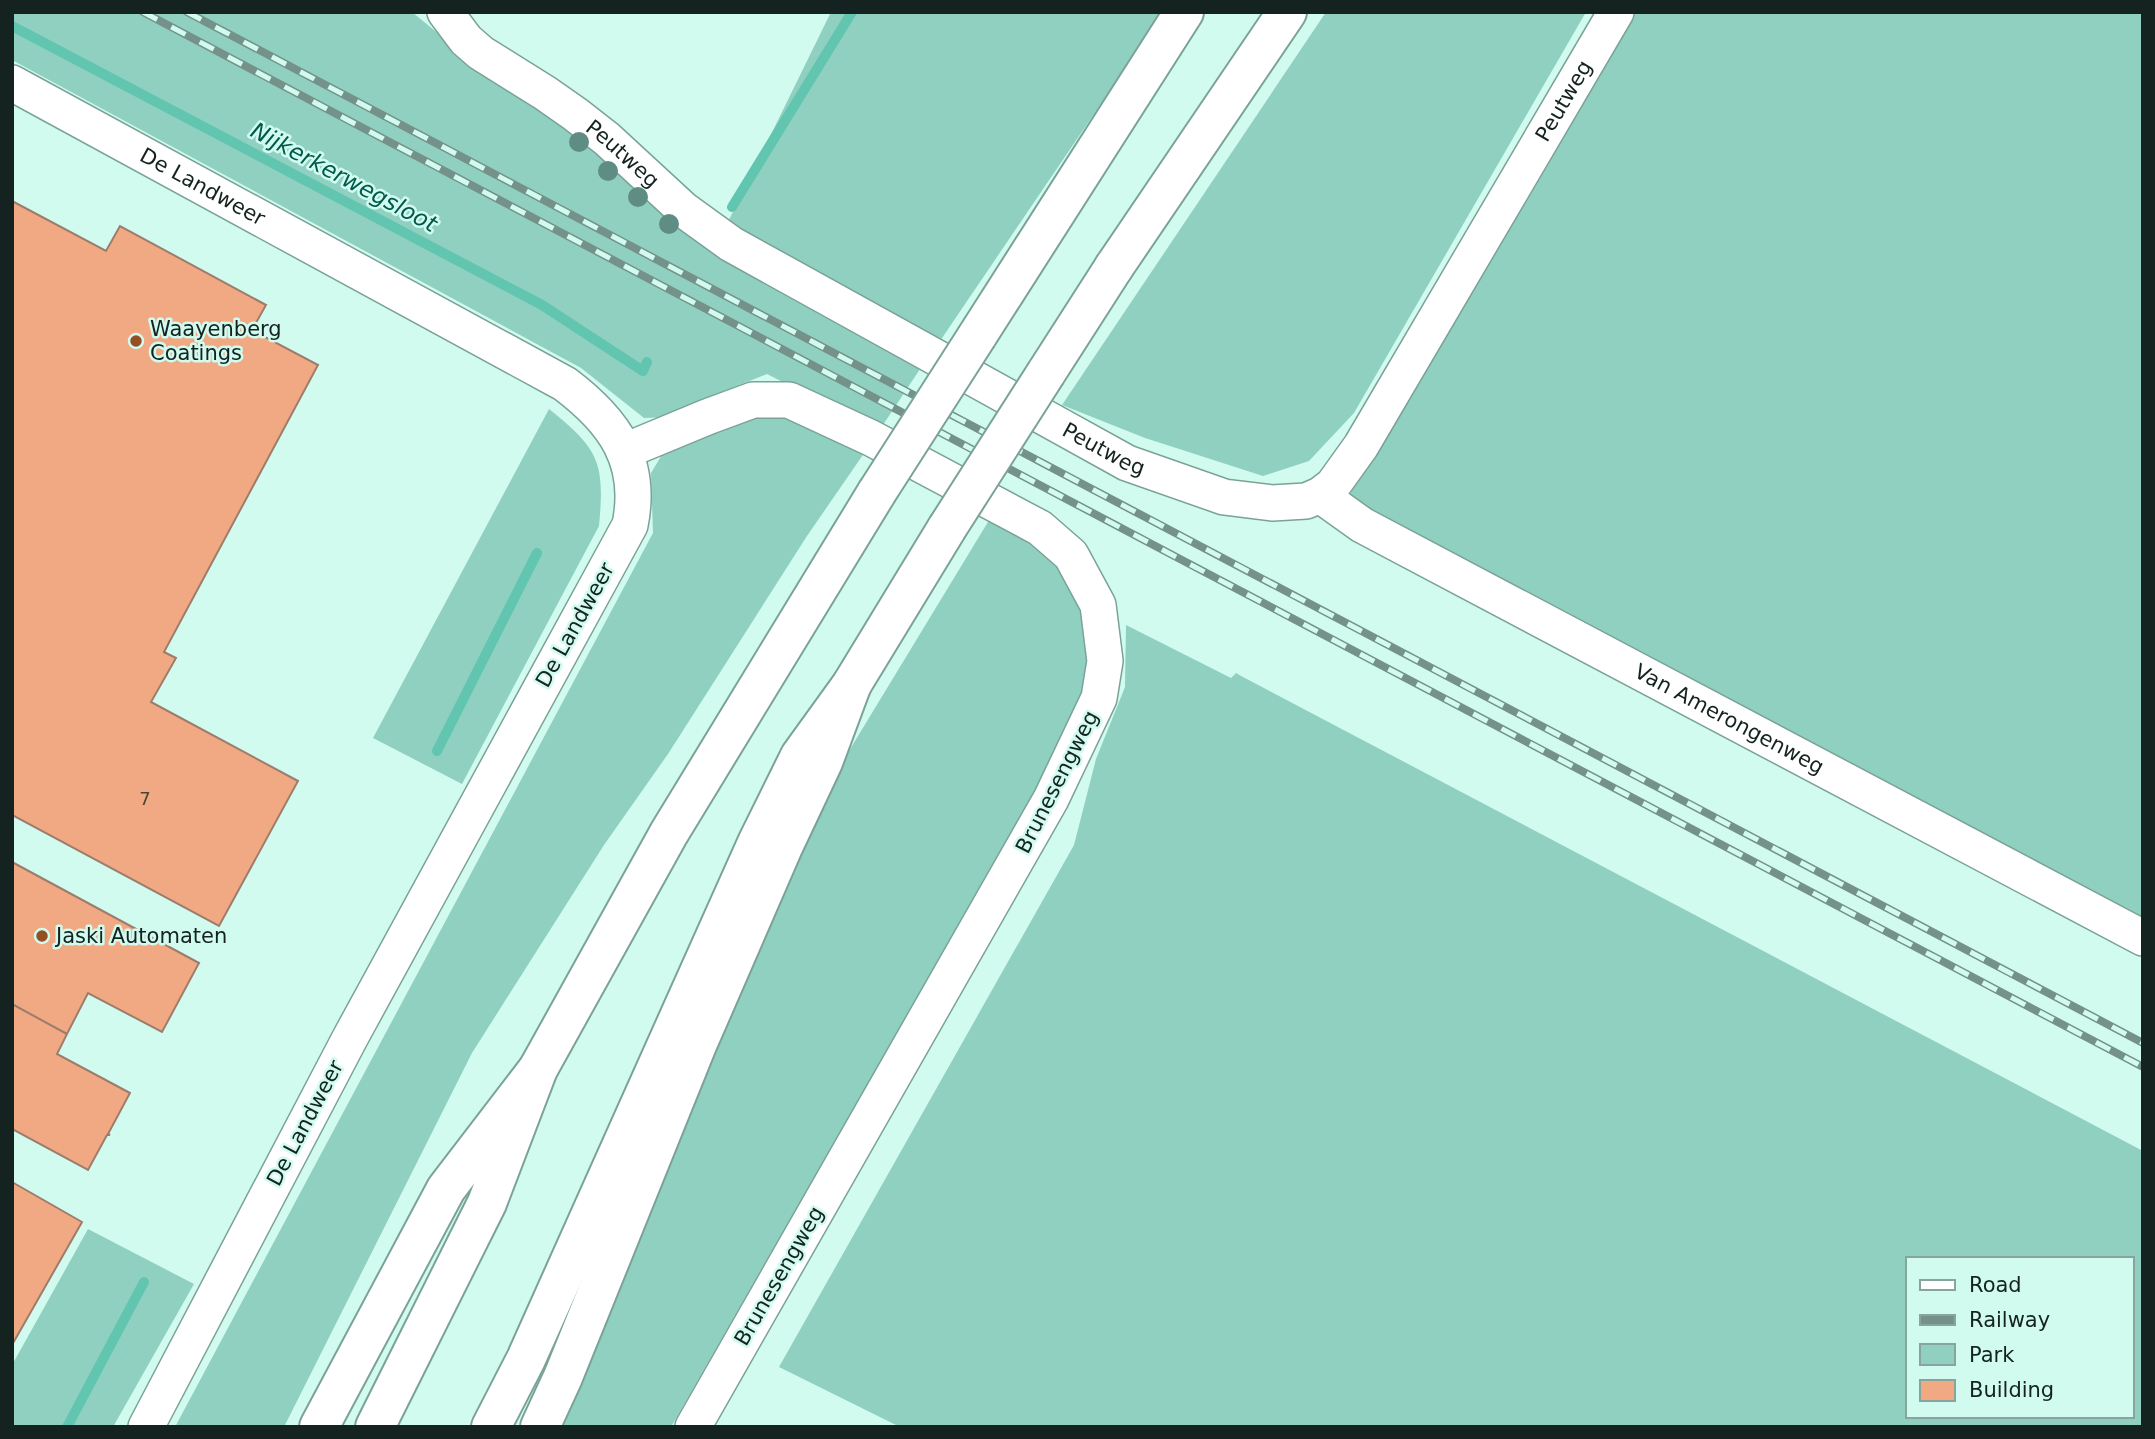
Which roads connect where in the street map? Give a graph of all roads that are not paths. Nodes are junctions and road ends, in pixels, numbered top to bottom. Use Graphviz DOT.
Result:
graph roads {
  1 [pos="445,12"];
  2 [pos="1184,12"];
  3 [pos="1287,12"];
  4 [pos="1616,12"];
  5 [pos="12,83"];
  6 [pos="625,451"];
  7 [pos="1320,495"];
  8 [pos="852,684"];
  9 [pos="2143,938"];
  10 [pos="538,1069"];
  11 [pos="146,1427"];
  12 [pos="319,1427"];
  13 [pos="375,1427"];
  14 [pos="491,1427"];
  15 [pos="540,1427"];
  16 [pos="693,1427"];
  1 -- 7 [label="street, Peutweg"];
  2 -- 10 [label="highway, bridge"];
  3 -- 8 [label="highway, bridge"];
  4 -- 7 [label="street, Peutweg"];
  5 -- 6 [label="street, De Landweer"];
  6 -- 11 [label="street, De Landweer"];
  6 -- 16 [label="street, Brunesengweg"];
  7 -- 9 [label="street, Van Amerongenweg"];
  8 -- 14 [label="highway"];
  8 -- 15 [label="highway"];
  10 -- 12 [label="highway"];
  10 -- 13 [label="highway"];
}
